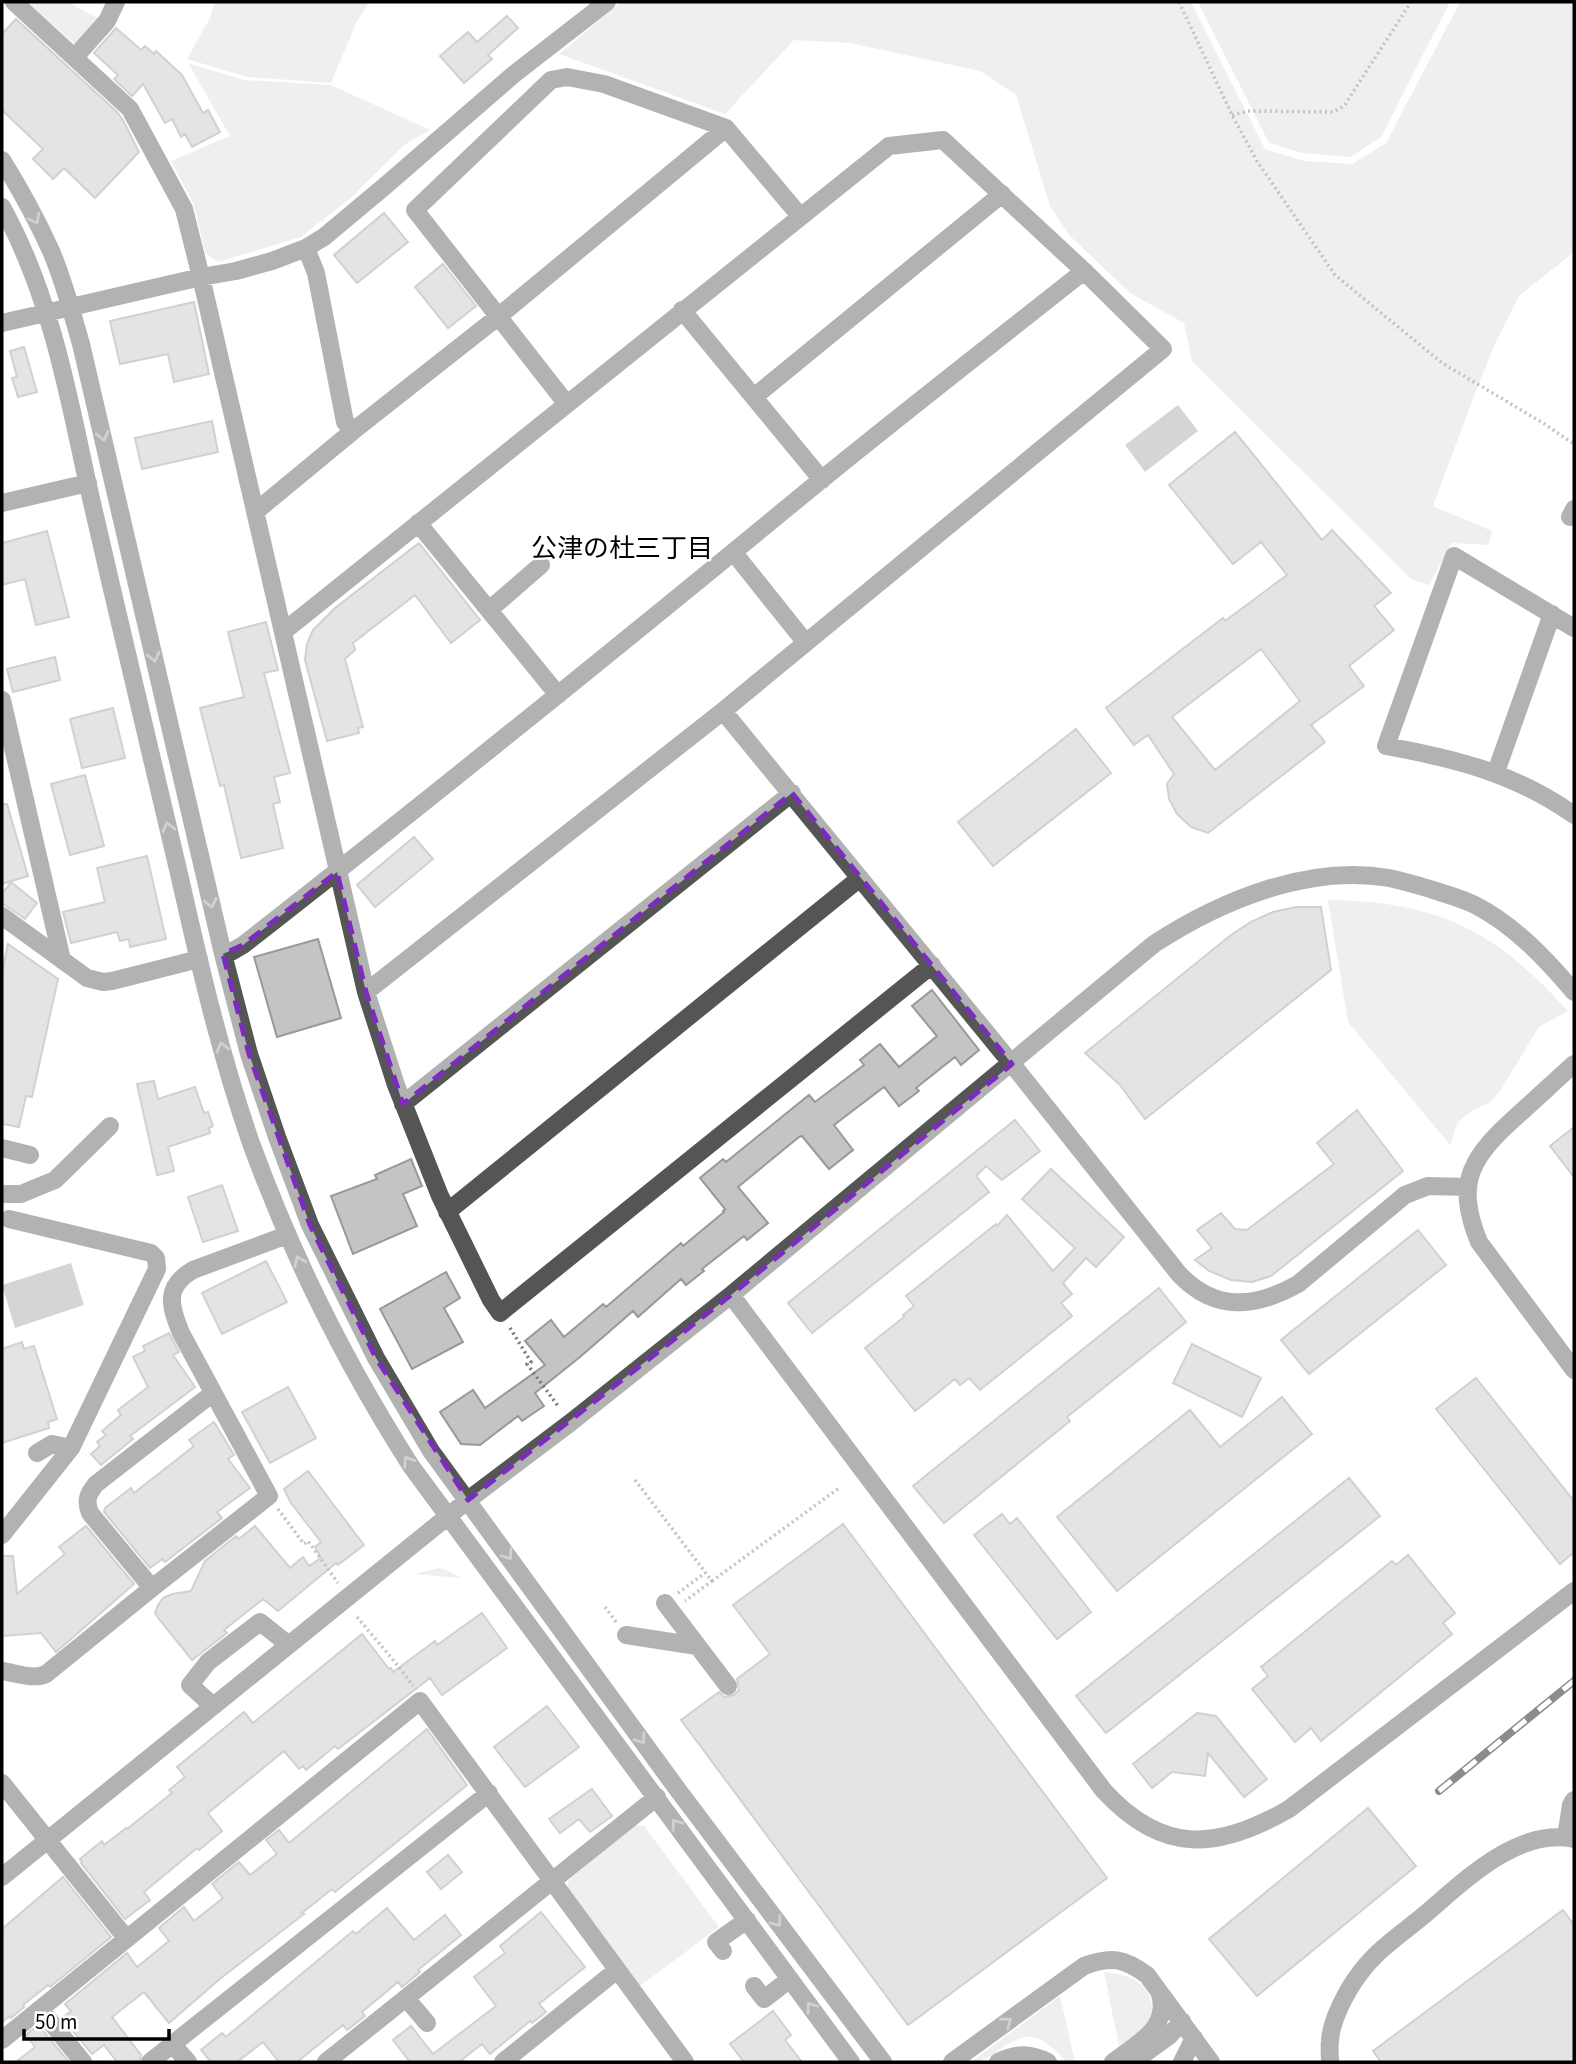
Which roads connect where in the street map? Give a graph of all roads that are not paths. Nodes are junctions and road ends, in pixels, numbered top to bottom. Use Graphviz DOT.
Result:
graph roads {
  1 [pos="14,2"];
  2 [pos="117,2"];
  3 [pos="607,2"];
  4 [pos="75,57"];
  5 [pos="726,128"];
  6 [pos="2,160"];
  7 [pos="1002,194"];
  8 [pos="2,207"];
  9 [pos="800,216"];
  10 [pos="306,248"];
  11 [pos="1084,271"];
  12 [pos="201,277"];
  13 [pos="71,307"];
  14 [pos="682,310"];
  15 [pos="46,312"];
  16 [pos="499,316"];
  17 [pos="2,323"];
  18 [pos="754,397"];
  19 [pos="566,403"];
  20 [pos="353,432"];
  21 [pos="822,480"];
  22 [pos="88,483"];
  23 [pos="2,503"];
  24 [pos="255,512"];
  25 [pos="418,523"];
  26 [pos="734,553"];
  27 [pos="541,565"];
  28 [pos="489,610"];
  29 [pos="1552,614"];
  30 [pos="1574,628"];
  31 [pos="283,632"];
  32 [pos="806,643"];
  33 [pos="558,695"];
  34 [pos="2,700"];
  35 [pos="723,711"];
  36 [pos="1496,772"];
  37 [pos="792,793"];
  38 [pos="1574,815"];
  39 [pos="337,872"];
  40 [pos="860,878"];
  41 [pos="2,916"];
  42 [pos="223,954"];
  43 [pos="198,959"];
  44 [pos="62,960"];
  45 [pos="932,965"];
  46 [pos="366,992"];
  47 [pos="1574,992"];
  48 [pos="1012,1063"];
  49 [pos="1574,1064"];
  50 [pos="403,1104"];
  51 [pos="110,1126"];
  52 [pos="2,1148"];
  53 [pos="30,1155"];
  54 [pos="1467,1187"];
  55 [pos="2,1194"];
  56 [pos="447,1212"];
  57 [pos="9,1219"];
  58 [pos="287,1235"];
  59 [pos="157,1269"];
  60 [pos="180,1279"];
  61 [pos="732,1295"];
  62 [pos="1574,1370"];
  63 [pos="213,1393"];
  64 [pos="71,1448"];
  65 [pos="37,1453"];
  66 [pos="468,1500"];
  67 [pos="448,1516"];
  68 [pos="2,1535"];
  69 [pos="152,1588"];
  70 [pos="1574,1591"];
  71 [pos="671,1605"];
  72 [pos="626,1635"];
  73 [pos="289,1645"];
  74 [pos="697,1646"];
  75 [pos="2,1671"];
  76 [pos="727,1686"];
  77 [pos="213,1706"];
  78 [pos="2,1783"];
  79 [pos="489,1793"];
  80 [pos="657,1797"];
  81 [pos="1574,1800"];
  82 [pos="1570,1838"];
  83 [pos="48,1840"];
  84 [pos="2,1877"];
  85 [pos="552,1882"];
  86 [pos="747,1920"];
  87 [pos="126,1938"];
  88 [pos="723,1951"];
  89 [pos="618,1970"];
  90 [pos="790,1979"];
  91 [pos="754,1986"];
  92 [pos="1159,1991"];
  93 [pos="406,1998"];
  94 [pos="40,2009"];
  95 [pos="1182,2021"];
  96 [pos="427,2023"];
  97 [pos="1194,2038"];
  98 [pos="2,2040"];
  99 [pos="173,2045"];
  100 [pos="683,2061"];
  101 [pos="83,2062"];
  102 [pos="150,2062"];
  103 [pos="188,2062"];
  104 [pos="326,2062"];
  105 [pos="503,2062"];
  106 [pos="851,2062"];
  107 [pos="883,2062"];
  108 [pos="952,2062"];
  109 [pos="998,2062"];
  110 [pos="1048,2062"];
  111 [pos="1113,2062"];
  112 [pos="1133,2062"];
  113 [pos="1182,2062"];
  114 [pos="1211,2062"];
  115 [pos="1331,2062"];
  1 -- 4 [label="street"];
  2 -- 4 [label="street"];
  3 -- 10 [label="street"];
  4 -- 12 [label="street"];
  5 -- 9 [label="street"];
  5 -- 16 [label="street"];
  5 -- 16 [label="street"];
  6 -- 13 [label="street, one-way"];
  7 -- 9 [label="street"];
  7 -- 11 [label="street"];
  7 -- 18 [label="street"];
  8 -- 15 [label="street"];
  9 -- 14 [label="street"];
  10 -- 12 [label="street"];
  10 -- 20 [label="street"];
  11 -- 21 [label="street"];
  11 -- 32 [label="street"];
  12 -- 13 [label="street"];
  12 -- 24 [label="street"];
  13 -- 15 [label="street"];
  13 -- 42 [label="street, one-way"];
  14 -- 18 [label="street"];
  14 -- 19 [label="street"];
  15 -- 17 [label="street"];
  15 -- 22 [label="street"];
  16 -- 19 [label="street"];
  16 -- 20 [label="street"];
  18 -- 21 [label="street"];
  19 -- 25 [label="street"];
  20 -- 24 [label="street"];
  21 -- 26 [label="street"];
  22 -- 23 [label="street"];
  43 -- 22 [label="street, one-way"];
  24 -- 31 [label="street"];
  25 -- 28 [label="street"];
  25 -- 31 [label="street"];
  26 -- 32 [label="street"];
  26 -- 33 [label="street"];
  27 -- 28 [label="street"];
  28 -- 33 [label="street"];
  29 -- 30 [label="street"];
  29 -- 36 [label="street"];
  29 -- 36 [label="street"];
  31 -- 39 [label="street"];
  32 -- 35 [label="street"];
  33 -- 39 [label="street"];
  34 -- 44 [label="street"];
  35 -- 37 [label="street"];
  35 -- 46 [label="street"];
  36 -- 38 [label="street"];
  37 -- 40 [label="street"];
  37 -- 50 [label="street"];
  39 -- 42 [label="street"];
  39 -- 46 [label="street"];
  40 -- 45 [label="street"];
  40 -- 56 [label="street"];
  41 -- 44 [label="street"];
  42 -- 66 [label="street"];
  43 -- 44 [label="street"];
  58 -- 43 [label="street, one-way"];
  45 -- 48 [label="street"];
  45 -- 56 [label="street"];
  46 -- 50 [label="street"];
  47 -- 48 [label="street"];
  48 -- 54 [label="street"];
  48 -- 61 [label="street"];
  49 -- 54 [label="street"];
  50 -- 56 [label="street"];
  51 -- 55 [label="street"];
  52 -- 53 [label="street"];
  54 -- 62 [label="street"];
  57 -- 59 [label="street"];
  58 -- 60 [label="street"];
  67 -- 58 [label="street, one-way"];
  59 -- 60 [label="street"];
  59 -- 64 [label="street"];
  60 -- 63 [label="street"];
  61 -- 66 [label="street"];
  61 -- 70 [label="street"];
  63 -- 69 [label="street"];
  63 -- 69 [label="street"];
  64 -- 65 [label="street"];
  64 -- 68 [label="street"];
  66 -- 67 [label="street"];
  66 -- 107 [label="street, one-way"];
  67 -- 73 [label="street"];
  67 -- 80 [label="street"];
  69 -- 75 [label="street"];
  71 -- 74 [label="street"];
  72 -- 74 [label="street"];
  73 -- 77 [label="street"];
  73 -- 77 [label="street"];
  74 -- 76 [label="street"];
  77 -- 83 [label="street"];
  78 -- 83 [label="street"];
  79 -- 85 [label="street"];
  79 -- 87 [label="street"];
  79 -- 99 [label="street"];
  80 -- 85 [label="street"];
  86 -- 80 [label="street, one-way"];
  81 -- 82 [label="street"];
  82 -- 115 [label="street"];
  83 -- 84 [label="street"];
  83 -- 87 [label="street"];
  85 -- 89 [label="street"];
  85 -- 93 [label="street"];
  86 -- 88 [label="street"];
  86 -- 90 [label="street"];
  87 -- 94 [label="street"];
  89 -- 100 [label="street"];
  89 -- 105 [label="street"];
  90 -- 91 [label="street"];
  106 -- 90 [label="street, one-way"];
  92 -- 95 [label="street"];
  108 -- 92 [label="street, one-way"];
  92 -- 111 [label="street"];
  93 -- 96 [label="street"];
  93 -- 104 [label="street"];
  94 -- 98 [label="street"];
  94 -- 101 [label="street"];
  95 -- 97 [label="street"];
  95 -- 112 [label="street"];
  97 -- 113 [label="street"];
  97 -- 114 [label="street"];
  99 -- 102 [label="street"];
  99 -- 103 [label="street"];
  109 -- 110 [label="street"];
}
